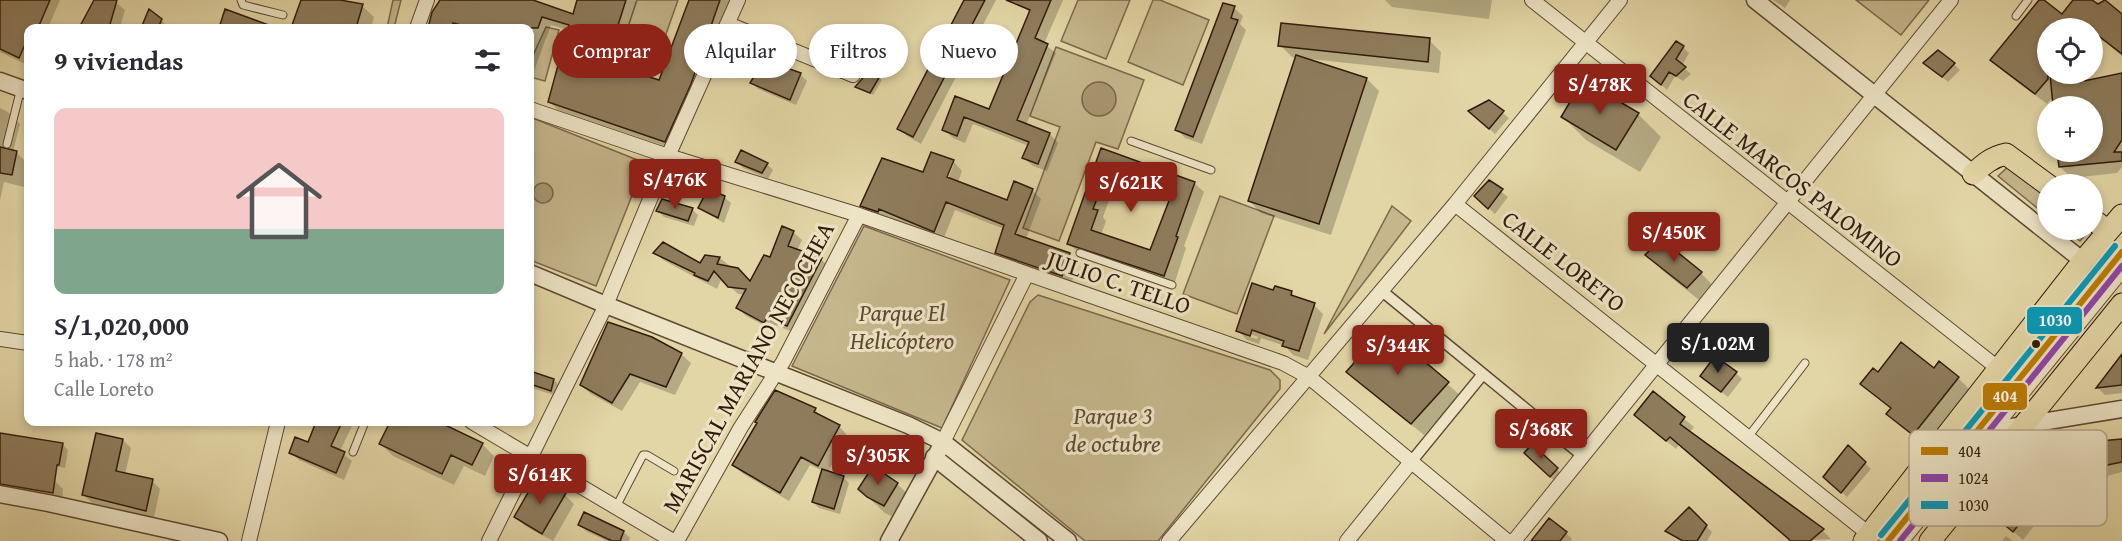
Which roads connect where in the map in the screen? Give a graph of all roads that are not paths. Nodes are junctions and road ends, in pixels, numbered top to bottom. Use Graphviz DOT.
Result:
graph roads {
  1 [pos="241,0"];
  2 [pos="427,0"];
  3 [pos="738,0"];
  4 [pos="1532,0"];
  5 [pos="1620,0"];
  6 [pos="1755,0"];
  7 [pos="1951,0"];
  8 [pos="2028,0"];
  9 [pos="283,15"];
  10 [pos="2016,16"];
  11 [pos="418,24"];
  12 [pos="728,24"];
  13 [pos="1586,42"];
  14 [pos="703,78"];
  15 [pos="0,81"];
  16 [pos="24,90"];
  17 [pos="24,93"];
  18 [pos="1874,96"];
  19 [pos="534,110"];
  20 [pos="1131,141"];
  21 [pos="7,144"];
  22 [pos="668,156"];
  23 [pos="1211,170"];
  24 [pos="1973,174"];
  25 [pos="2037,177"];
  26 [pos="1787,203"];
  27 [pos="1455,204"];
  28 [pos="859,215"];
  29 [pos="2122,215"];
  30 [pos="2103,224"];
  31 [pos="2093,240"];
  32 [pos="2122,252"];
  33 [pos="1080,253"];
  34 [pos="2083,261"];
  35 [pos="1027,274"];
  36 [pos="534,275"];
  37 [pos="2122,276"];
  38 [pos="1172,285"];
  39 [pos="1382,291"];
  40 [pos="2122,304"];
  41 [pos="606,305"];
  42 [pos="0,339"];
  43 [pos="24,343"];
  44 [pos="1658,363"];
  45 [pos="1805,363"];
  46 [pos="1999,369"];
  47 [pos="776,372"];
  48 [pos="1483,374"];
  49 [pos="1309,377"];
  50 [pos="2122,410"];
  51 [pos="2025,424"];
  52 [pos="277,426"];
  53 [pos="363,426"];
  54 [pos="479,426"];
  55 [pos="1996,429"];
  56 [pos="1950,430"];
  57 [pos="1976,430"];
  58 [pos="1990,430"];
  59 [pos="2020,430"];
  60 [pos="1749,437"];
  61 [pos="943,442"];
  62 [pos="353,452"];
  63 [pos="532,456"];
  64 [pos="1583,456"];
  65 [pos="934,458"];
  66 [pos="1411,462"];
  67 [pos="674,471"];
  68 [pos="1909,488"];
  69 [pos="0,494"];
  70 [pos="1909,502"];
  71 [pos="616,507"];
  72 [pos="1918,526"];
  73 [pos="1942,526"];
  74 [pos="1874,539"];
  75 [pos="219,541"];
  76 [pos="249,541"];
  77 [pos="489,541"];
  78 [pos="675,541"];
  79 [pos="889,541"];
  80 [pos="1040,541"];
  81 [pos="1068,541"];
  82 [pos="1169,541"];
  83 [pos="1347,541"];
  84 [pos="1507,541"];
  85 [pos="1514,541"];
  86 [pos="1906,541"];
  87 [pos="1930,541"];
  1 -- 9 [label="lane"];
  2 -- 11 [label="street"];
  3 -- 12 [label="street"];
  4 -- 13 [label="street, CALLE MARCOS PALOMINO"];
  5 -- 13 [label="street"];
  6 -- 18 [label="street"];
  7 -- 18 [label="street"];
  8 -- 10 [label="lane"];
  13 -- 26 [label="street, CALLE MARCOS PALOMINO"];
  13 -- 27 [label="street"];
  14 -- 22 [label="street"];
  15 -- 16 [label="street"];
  17 -- 21 [label="lane"];
  18 -- 24 [label="street"];
  18 -- 26 [label="street"];
  19 -- 22 [label="street, JULIO C. TELLO"];
  20 -- 23 [label="lane"];
  22 -- 28 [label="street, JULIO C. TELLO"];
  22 -- 41 [label="street"];
  24 -- 25 [label="main road"];
  24 -- 34 [label="street"];
  26 -- 44 [label="street"];
  26 -- 46 [label="street, CALLE MARCOS PALOMINO"];
  27 -- 39 [label="street"];
  27 -- 44 [label="street, CALLE LORETO"];
  28 -- 35 [label="street, JULIO C. TELLO"];
  28 -- 47 [label="street, MARISCAL MARIANO NECOCHEA"];
  29 -- 30 [label="main road"];
  31 -- 34 [label="main road"];
  32 -- 57 [label="lane"];
  33 -- 38 [label="lane"];
  34 -- 46 [label="main road"];
  35 -- 49 [label="street, JULIO C. TELLO"];
  35 -- 61 [label="street"];
  36 -- 41 [label="street"];
  37 -- 55 [label="lane"];
  39 -- 48 [label="street"];
  39 -- 49 [label="street"];
  40 -- 51 [label="main road"];
  41 -- 47 [label="street"];
  41 -- 63 [label="street"];
  42 -- 43 [label="street"];
  44 -- 60 [label="street, CALLE LORETO"];
  44 -- 64 [label="street"];
  45 -- 60 [label="lane"];
  46 -- 56 [label="main road"];
  47 -- 61 [label="street"];
  47 -- 78 [label="street, MARISCAL MARIANO NECOCHEA"];
  48 -- 64 [label="street"];
  48 -- 66 [label="street"];
  49 -- 66 [label="street, JULIO C. TELLO"];
  49 -- 82 [label="street"];
  50 -- 51 [label="street"];
  51 -- 55 [label="street"];
  51 -- 59 [label="main road"];
  52 -- 76 [label="street"];
  53 -- 62 [label="lane"];
  54 -- 63 [label="street"];
  55 -- 58 [label="street"];
  60 -- 74 [label="street, CALLE LORETO"];
  61 -- 65 [label="street"];
  61 -- 81 [label="street"];
  63 -- 71 [label="street"];
  63 -- 77 [label="street"];
  64 -- 85 [label="street"];
  65 -- 79 [label="street"];
  65 -- 80 [label="street"];
  66 -- 83 [label="street"];
  66 -- 84 [label="street, JULIO C. TELLO"];
  67 -- 71 [label="lane"];
  68 -- 74 [label="main road"];
  69 -- 75 [label="street"];
  70 -- 74 [label="lane"];
  71 -- 78 [label="street"];
  72 -- 86 [label="lane"];
  73 -- 87 [label="main road"];
}
